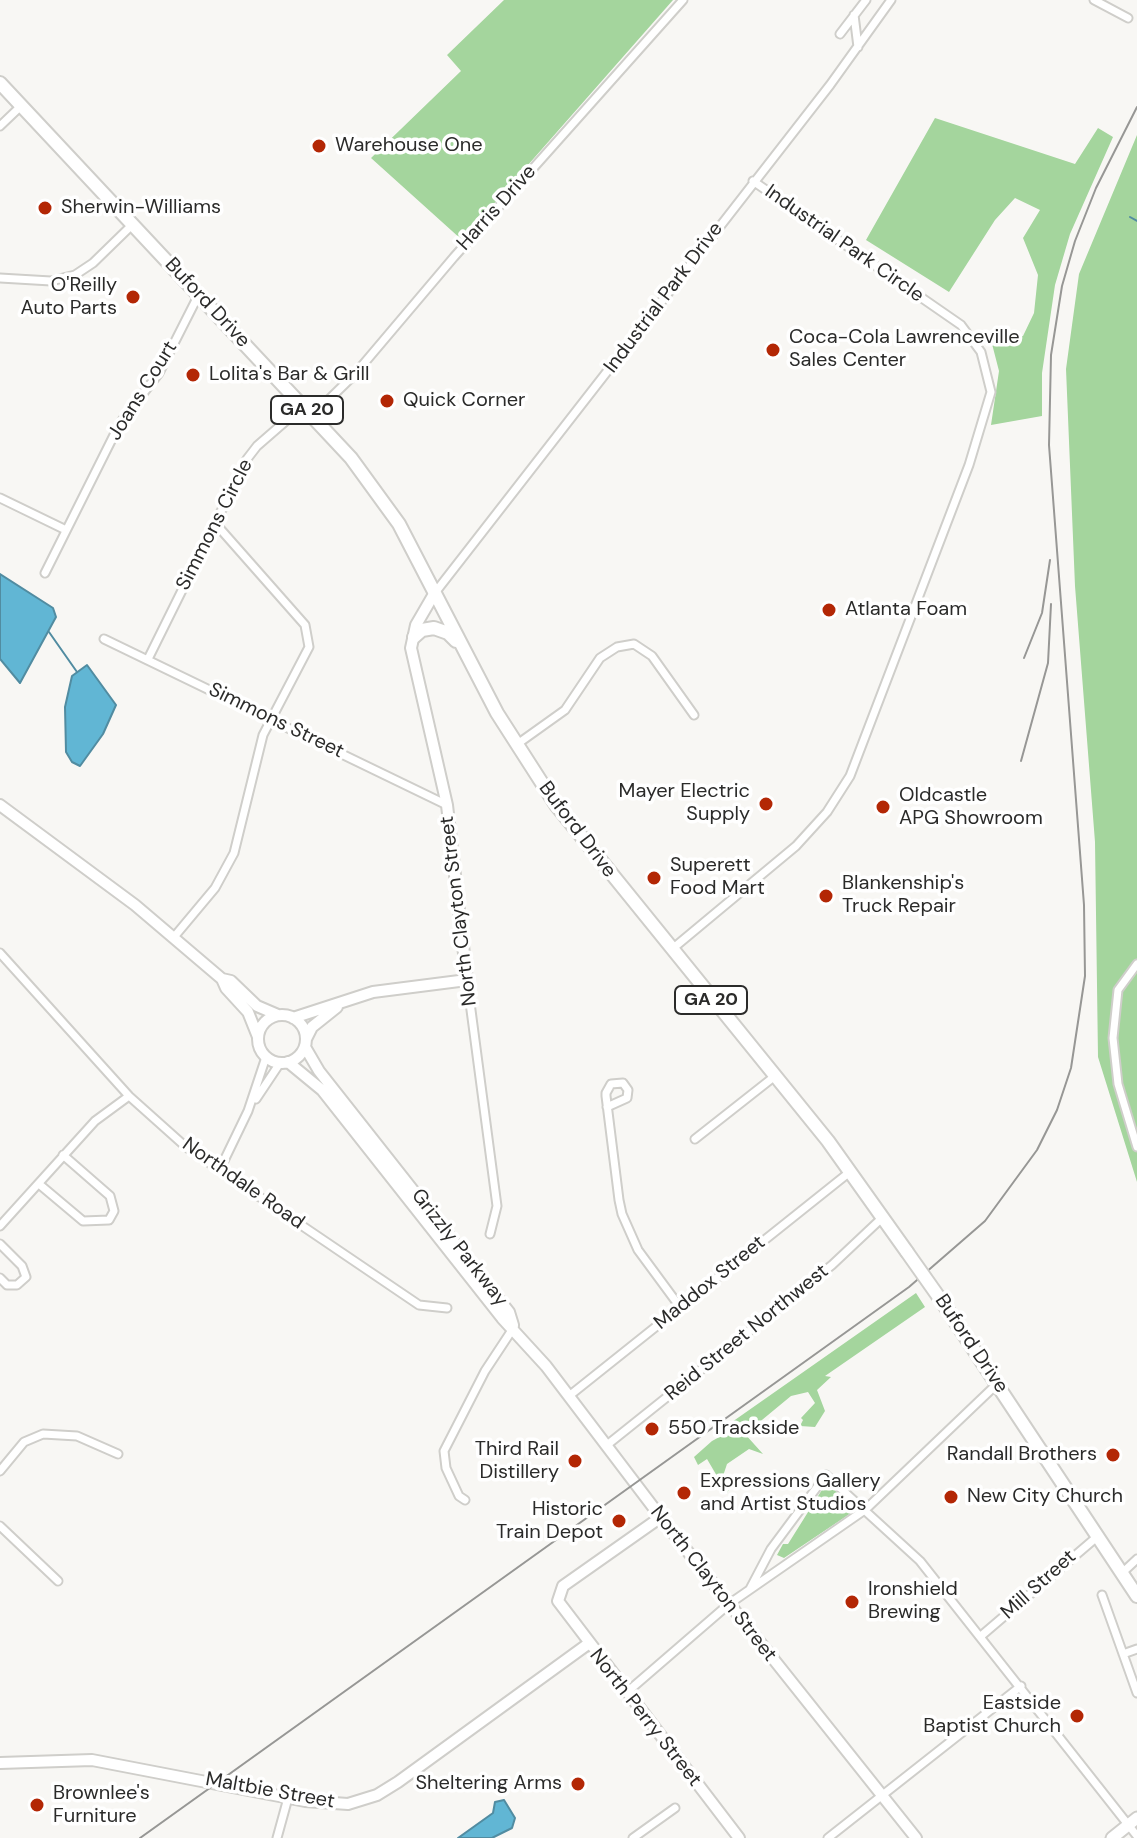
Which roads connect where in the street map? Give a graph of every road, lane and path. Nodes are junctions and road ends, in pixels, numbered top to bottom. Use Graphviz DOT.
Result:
graph roads {
  1 [pos="683,0"];
  2 [pos="866,0"];
  3 [pos="891,0"];
  4 [pos="1094,0"];
  5 [pos="854,15"];
  6 [pos="1128,18"];
  7 [pos="840,34"];
  8 [pos="858,47"];
  9 [pos="0,83"];
  10 [pos="21,106"];
  11 [pos="0,126"];
  12 [pos="753,181"];
  13 [pos="132,225"];
  14 [pos="0,278"];
  15 [pos="199,295"];
  16 [pos="303,406"];
  17 [pos="312,416"];
  18 [pos="0,498"];
  19 [pos="215,523"];
  20 [pos="66,530"];
  21 [pos="45,573"];
  22 [pos="434,594"];
  23 [pos="414,637"];
  24 [pos="104,639"];
  25 [pos="465,652"];
  26 [pos="148,659"];
  27 [pos="694,715"];
  28 [pos="272,720"];
  29 [pos="516,745"];
  30 [pos="0,805"];
  31 [pos="447,805"];
  32 [pos="174,937"];
  33 [pos="671,950"];
  34 [pos="0,953"];
  35 [pos="1137,964"];
  36 [pos="222,979"];
  37 [pos="467,980"];
  38 [pos="342,1003"];
  39 [pos="278,1015"];
  40 [pos="293,1018"];
  41 [pos="258,1037"];
  42 [pos="305,1043"];
  43 [pos="266,1057"];
  44 [pos="284,1063"];
  45 [pos="775,1076"];
  46 [pos="129,1096"];
  47 [pos="607,1107"];
  48 [pos="248,1111"];
  49 [pos="695,1139"];
  50 [pos="1137,1147"];
  51 [pos="63,1155"];
  52 [pos="220,1169"];
  53 [pos="851,1171"];
  54 [pos="39,1184"];
  55 [pos="883,1217"];
  56 [pos="0,1226"];
  57 [pos="490,1234"];
  58 [pos="0,1244"];
  59 [pos="0,1278"];
  60 [pos="680,1307"];
  61 [pos="447,1308"];
  62 [pos="514,1327"];
  63 [pos="998,1383"];
  64 [pos="569,1396"];
  65 [pos="607,1445"];
  66 [pos="118,1454"];
  67 [pos="0,1471"];
  68 [pos="465,1500"];
  69 [pos="866,1509"];
  70 [pos="661,1517"];
  71 [pos="0,1526"];
  72 [pos="1098,1536"];
  73 [pos="1137,1559"];
  74 [pos="1122,1573"];
  75 [pos="58,1581"];
  76 [pos="750,1589"];
  77 [pos="1102,1595"];
  78 [pos="1137,1596"];
  79 [pos="729,1604"];
  80 [pos="981,1636"];
  81 [pos="588,1644"];
  82 [pos="1137,1649"];
  83 [pos="1123,1654"];
  84 [pos="1021,1686"];
  85 [pos="626,1693"];
  86 [pos="1137,1693"];
  87 [pos="0,1763"];
  88 [pos="881,1795"];
  89 [pos="288,1798"];
  90 [pos="675,1808"];
  91 [pos="1133,1822"];
  92 [pos="1137,1836"];
  93 [pos="277,1838"];
  94 [pos="633,1838"];
  95 [pos="739,1838"];
  96 [pos="828,1838"];
  97 [pos="916,1838"];
  98 [pos="1112,1838"];
  1 -- 17 [label="street, Harris Drive"];
  2 -- 5 [label="street"];
  3 -- 8 [label="street, Industrial Park Drive"];
  4 -- 6 [label="street"];
  5 -- 7 [label="street"];
  5 -- 8 [label="street"];
  8 -- 12 [label="street, Industrial Park Drive"];
  9 -- 10 [label="highway, Buford Drive / GA 20"];
  10 -- 11 [label="street"];
  10 -- 13 [label="highway, Buford Drive / GA 20"];
  12 -- 22 [label="street, Industrial Park Drive"];
  12 -- 33 [label="street, Industrial Park Circle"];
  13 -- 14 [label="street"];
  13 -- 15 [label="highway, Buford Drive / GA 20"];
  15 -- 16 [label="highway, Buford Drive / GA 20"];
  15 -- 20 [label="street, Joans Court"];
  16 -- 17 [label="highway, Buford Drive / GA 20"];
  16 -- 19 [label="street, Simmons Circle"];
  17 -- 22 [label="highway, Buford Drive / GA 20"];
  18 -- 20 [label="street"];
  19 -- 26 [label="street, Simmons Circle"];
  19 -- 28 [label="street"];
  20 -- 21 [label="street, Joans Court"];
  22 -- 23 [label="street, North Clayton Street"];
  22 -- 25 [label="highway, Buford Drive / GA 20"];
  23 -- 25 [label="highway"];
  23 -- 31 [label="street, North Clayton Street"];
  24 -- 26 [label="street, Simmons Street"];
  25 -- 29 [label="highway, Buford Drive / GA 20"];
  26 -- 28 [label="street, Simmons Street"];
  27 -- 29 [label="street"];
  28 -- 31 [label="street, Simmons Street"];
  28 -- 32 [label="street"];
  29 -- 33 [label="highway, Buford Drive / GA 20"];
  30 -- 32 [label="street"];
  31 -- 37 [label="street, North Clayton Street"];
  32 -- 36 [label="street"];
  33 -- 45 [label="highway, Buford Drive / GA 20"];
  34 -- 46 [label="street, Northdale Road"];
  35 -- 50 [label="street"];
  36 -- 39 [label="street"];
  36 -- 41 [label="street"];
  37 -- 38 [label="street"];
  37 -- 57 [label="street, North Clayton Street"];
  38 -- 40 [label="street"];
  38 -- 42 [label="street"];
  39 -- 40 [label="street"];
  39 -- 41 [label="street"];
  40 -- 42 [label="street"];
  41 -- 43 [label="street"];
  42 -- 44 [label="street"];
  42 -- 62 [label="street, Grizzly Parkway"];
  43 -- 44 [label="street"];
  43 -- 48 [label="street"];
  44 -- 48 [label="street"];
  44 -- 62 [label="street, Grizzly Parkway"];
  45 -- 49 [label="street"];
  45 -- 53 [label="highway, Buford Drive / GA 20"];
  46 -- 51 [label="street"];
  46 -- 52 [label="street, Northdale Road"];
  47 -- 60 [label="street"];
  48 -- 52 [label="street"];
  51 -- 54 [label="street"];
  51 -- 54 [label="street"];
  52 -- 61 [label="street, Northdale Road"];
  53 -- 55 [label="highway, Buford Drive / GA 20"];
  53 -- 60 [label="street, Maddox Street"];
  54 -- 56 [label="street"];
  55 -- 63 [label="highway, Buford Drive / GA 20, bridge"];
  55 -- 65 [label="street, Reid Street Northwest"];
  58 -- 59 [label="street"];
  60 -- 64 [label="street, Maddox Street"];
  62 -- 64 [label="street, North Clayton Street"];
  62 -- 68 [label="street"];
  63 -- 69 [label="street"];
  63 -- 72 [label="highway, Buford Drive / GA 20"];
  64 -- 65 [label="street, North Clayton Street"];
  65 -- 70 [label="street, North Clayton Street"];
  66 -- 67 [label="street"];
  69 -- 76 [label="street"];
  69 -- 76 [label="street"];
  69 -- 80 [label="street"];
  70 -- 79 [label="street, North Clayton Street"];
  70 -- 81 [label="street, North Perry Street"];
  71 -- 75 [label="street"];
  72 -- 74 [label="highway, Buford Drive / GA 20"];
  72 -- 80 [label="street, Mill Street"];
  73 -- 74 [label="street"];
  74 -- 78 [label="highway, Buford Drive / GA 20"];
  76 -- 79 [label="street"];
  77 -- 83 [label="street"];
  79 -- 85 [label="street"];
  79 -- 88 [label="street, North Clayton Street"];
  80 -- 84 [label="street"];
  81 -- 85 [label="street, North Perry Street"];
  81 -- 89 [label="street, Maltbie Street"];
  82 -- 83 [label="street"];
  83 -- 86 [label="street"];
  84 -- 88 [label="street"];
  84 -- 91 [label="street"];
  85 -- 95 [label="street, North Perry Street"];
  87 -- 89 [label="street, Maltbie Street"];
  88 -- 96 [label="street"];
  88 -- 97 [label="street, North Clayton Street"];
  89 -- 93 [label="street"];
  90 -- 94 [label="street"];
  91 -- 92 [label="street"];
  91 -- 98 [label="main road"];
}
